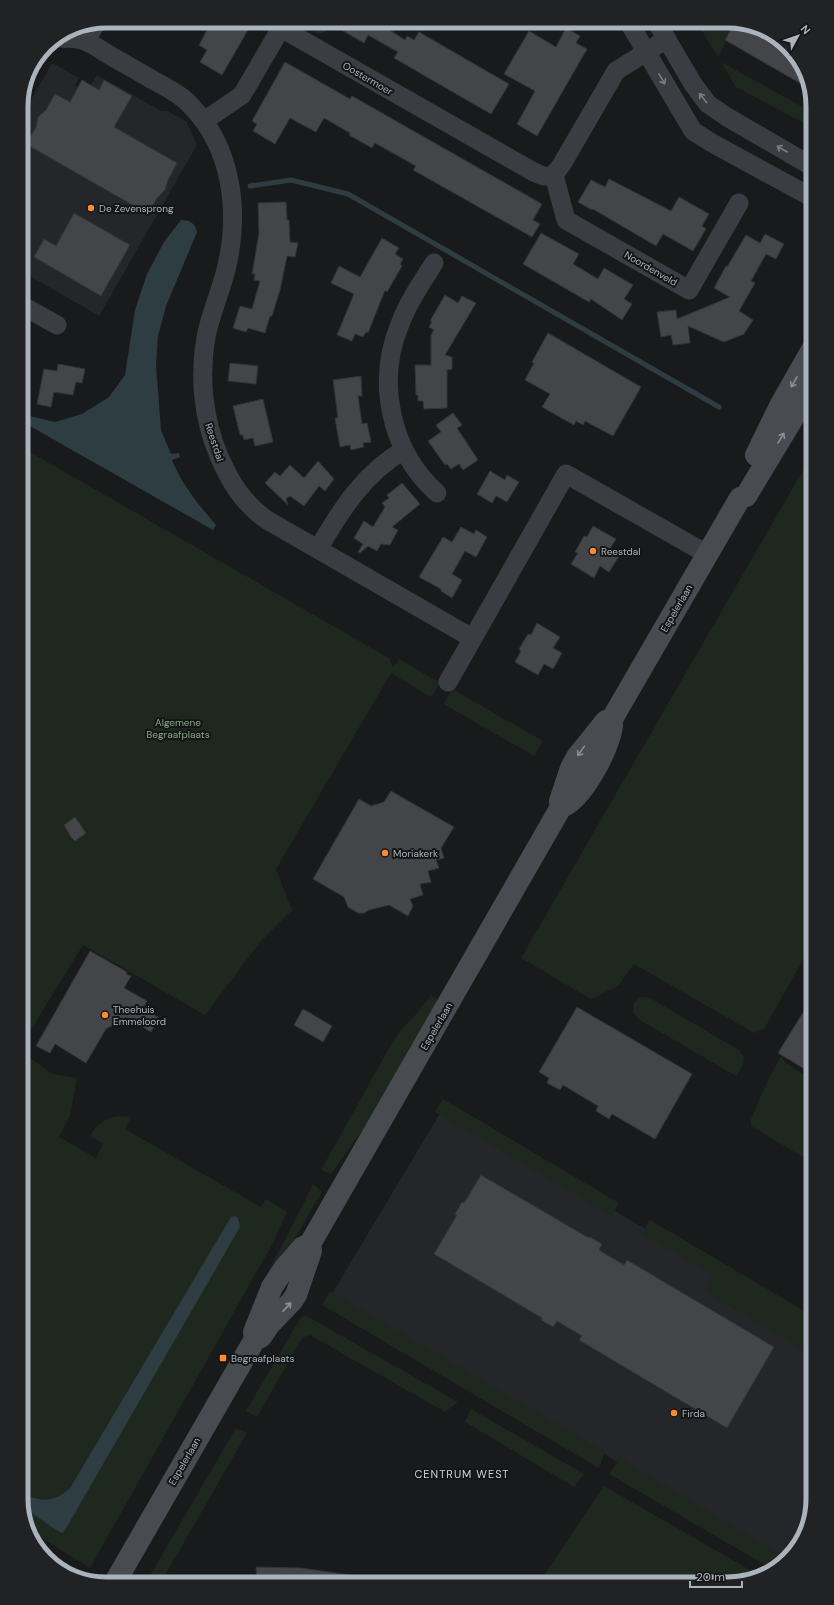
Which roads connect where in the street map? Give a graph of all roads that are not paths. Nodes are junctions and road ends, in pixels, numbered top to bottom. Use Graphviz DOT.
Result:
graph roads {
  1 [pos="632,28"];
  2 [pos="660,28"];
  3 [pos="92,30"];
  4 [pos="66,39"];
  5 [pos="667,39"];
  6 [pos="86,41"];
  7 [pos="646,52"];
  8 [pos="204,121"];
  9 [pos="806,163"];
  10 [pos="554,174"];
  11 [pos="806,194"];
  12 [pos="739,203"];
  13 [pos="434,262"];
  14 [pos="28,309"];
  15 [pos="57,325"];
  16 [pos="806,360"];
  17 [pos="806,397"];
  18 [pos="404,450"];
  19 [pos="437,493"];
  20 [pos="740,498"];
  21 [pos="318,549"];
  22 [pos="707,554"];
  23 [pos="472,638"];
  24 [pos="448,682"];
  25 [pos="118,1577"];
  1 -- 7 [label="street"];
  2 -- 5 [label="street"];
  3 -- 6 [label="street"];
  4 -- 6 [label="street"];
  5 -- 7 [label="street"];
  9 -- 5 [label="street, one-way"];
  6 -- 8 [label="street"];
  7 -- 10 [label="street"];
  7 -- 11 [label="street, one-way"];
  8 -- 10 [label="street, Oostermoer"];
  8 -- 21 [label="street, Reestdal"];
  10 -- 12 [label="street, Noordenveld"];
  13 -- 18 [label="street"];
  14 -- 15 [label="street"];
  16 -- 20 [label="main road, Espelerlaan, one-way"];
  20 -- 17 [label="main road, Espelerlaan, one-way"];
  18 -- 19 [label="street"];
  18 -- 21 [label="street"];
  20 -- 22 [label="main road, Espelerlaan"];
  21 -- 23 [label="street, Reestdal"];
  22 -- 23 [label="street"];
  22 -- 25 [label="main road, Espelerlaan"];
  23 -- 24 [label="street"];
}
